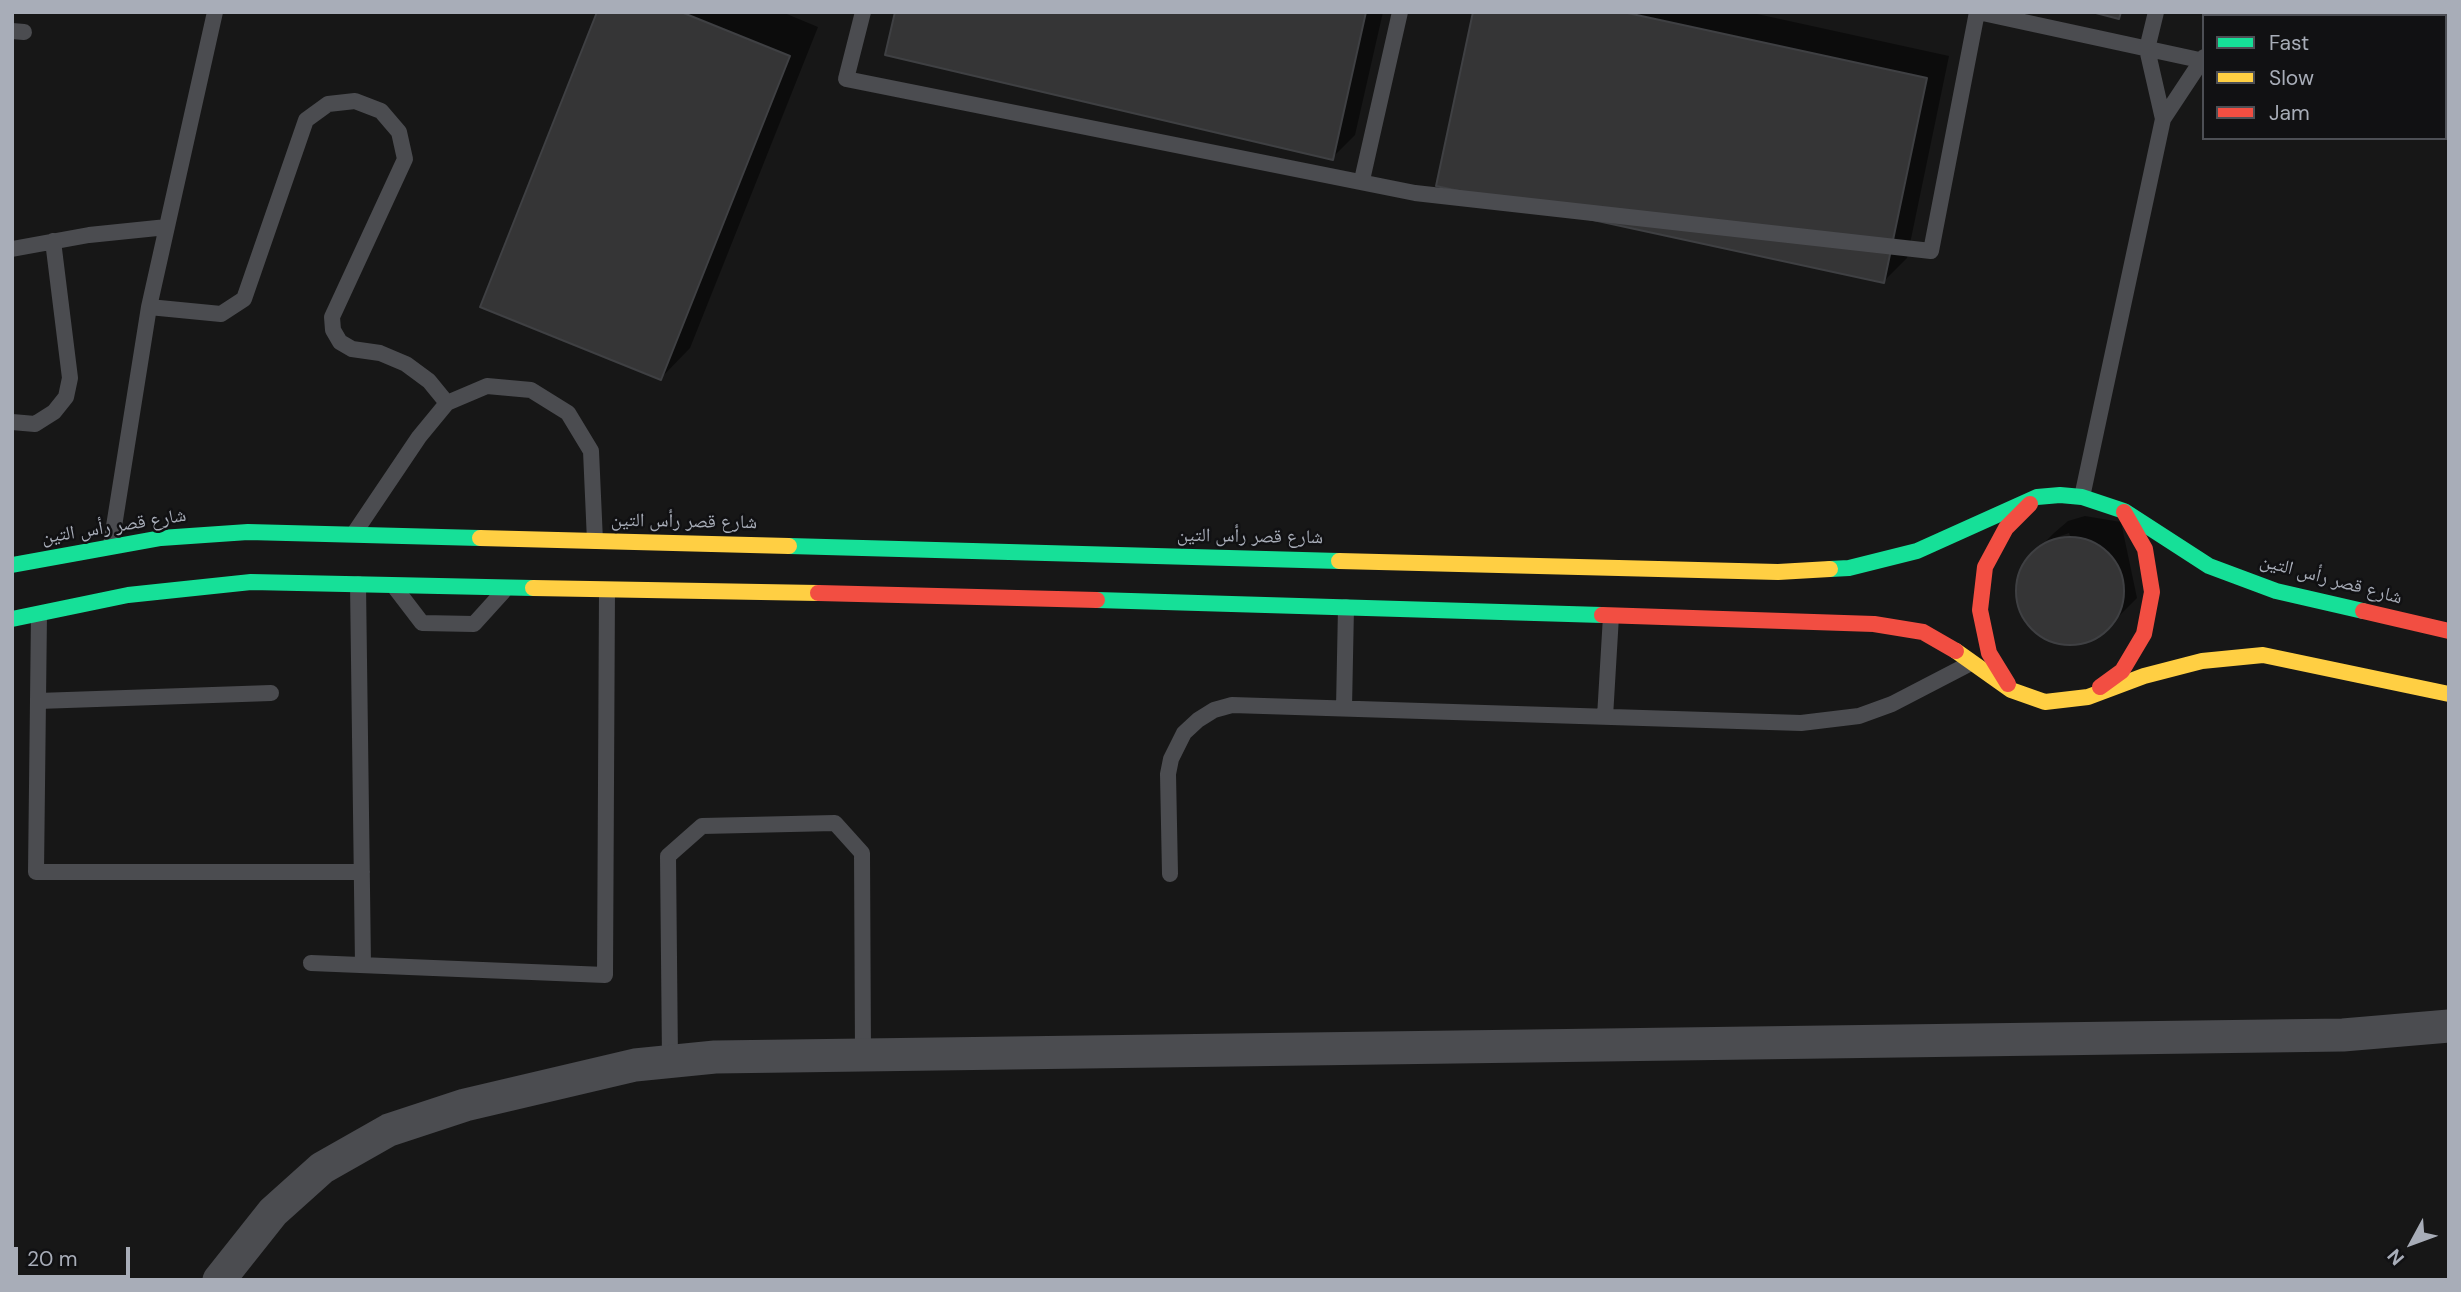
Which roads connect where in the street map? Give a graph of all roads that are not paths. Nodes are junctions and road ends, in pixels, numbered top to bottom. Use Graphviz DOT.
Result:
graph roads {
  1 [pos="215,12"];
  2 [pos="863,12"];
  3 [pos="1400,12"];
  4 [pos="1978,12"];
  5 [pos="2156,12"];
  6 [pos="2147,49"];
  7 [pos="2202,60"];
  8 [pos="2202,61"];
  9 [pos="2163,119"];
  10 [pos="1363,180"];
  11 [pos="167,227"];
  12 [pos="53,242"];
  13 [pos="12,249"];
  14 [pos="149,307"];
  15 [pos="447,403"];
  16 [pos="12,422"];
  17 [pos="2082,497"];
  18 [pos="2037,498"];
  19 [pos="2124,511"];
  20 [pos="353,535"];
  21 [pos="594,541"];
  22 [pos="110,548"];
  23 [pos="12,565"];
  24 [pos="358,584"];
  25 [pos="392,584"];
  26 [pos="508,587"];
  27 [pos="607,589"];
  28 [pos="1346,607"];
  29 [pos="39,614"];
  30 [pos="1611,616"];
  31 [pos="12,619"];
  32 [pos="2449,631"];
  33 [pos="1972,662"];
  34 [pos="2011,690"];
  35 [pos="271,693"];
  36 [pos="2449,694"];
  37 [pos="2088,697"];
  38 [pos="38,701"];
  39 [pos="1344,708"];
  40 [pos="1605,717"];
  41 [pos="362,872"];
  42 [pos="1170,874"];
  43 [pos="311,963"];
  44 [pos="363,965"];
  45 [pos="2449,1026"];
  46 [pos="863,1055"];
  47 [pos="670,1061"];
  48 [pos="219,1280"];
  1 -- 11 [label="lane"];
  2 -- 10 [label="lane"];
  3 -- 10 [label="lane"];
  4 -- 6 [label="lane"];
  4 -- 10 [label="lane"];
  5 -- 6 [label="lane"];
  6 -- 7 [label="lane"];
  6 -- 9 [label="lane"];
  8 -- 9 [label="lane"];
  9 -- 17 [label="lane"];
  11 -- 12 [label="lane"];
  11 -- 14 [label="lane"];
  12 -- 13 [label="lane"];
  12 -- 16 [label="lane"];
  14 -- 15 [label="lane"];
  14 -- 22 [label="lane"];
  15 -- 20 [label="lane"];
  15 -- 21 [label="lane"];
  17 -- 18 [label="main road, شارع قصر رأس التين"];
  17 -- 19 [label="main road, شارع قصر رأس التين"];
  18 -- 21 [label="main road, شارع قصر رأس التين"];
  18 -- 34 [label="main road"];
  19 -- 32 [label="main road, شارع قصر رأس التين"];
  19 -- 37 [label="main road"];
  20 -- 21 [label="main road, شارع قصر رأس التين"];
  20 -- 22 [label="main road, شارع قصر رأس التين"];
  22 -- 23 [label="main road, شارع قصر رأس التين"];
  24 -- 25 [label="main road"];
  24 -- 29 [label="main road"];
  24 -- 41 [label="lane"];
  25 -- 26 [label="main road"];
  25 -- 26 [label="lane"];
  26 -- 27 [label="main road"];
  27 -- 28 [label="main road"];
  27 -- 44 [label="lane"];
  28 -- 30 [label="main road"];
  28 -- 39 [label="lane"];
  29 -- 31 [label="main road"];
  29 -- 38 [label="lane"];
  30 -- 33 [label="main road"];
  30 -- 40 [label="lane"];
  33 -- 34 [label="main road"];
  33 -- 40 [label="lane"];
  34 -- 37 [label="main road"];
  35 -- 38 [label="lane"];
  36 -- 37 [label="main road"];
  38 -- 41 [label="lane"];
  39 -- 40 [label="lane"];
  39 -- 42 [label="lane"];
  41 -- 44 [label="lane"];
  43 -- 44 [label="lane"];
  45 -- 46 [label="street"];
  46 -- 47 [label="street"];
  46 -- 47 [label="lane"];
  47 -- 48 [label="street"];
}
